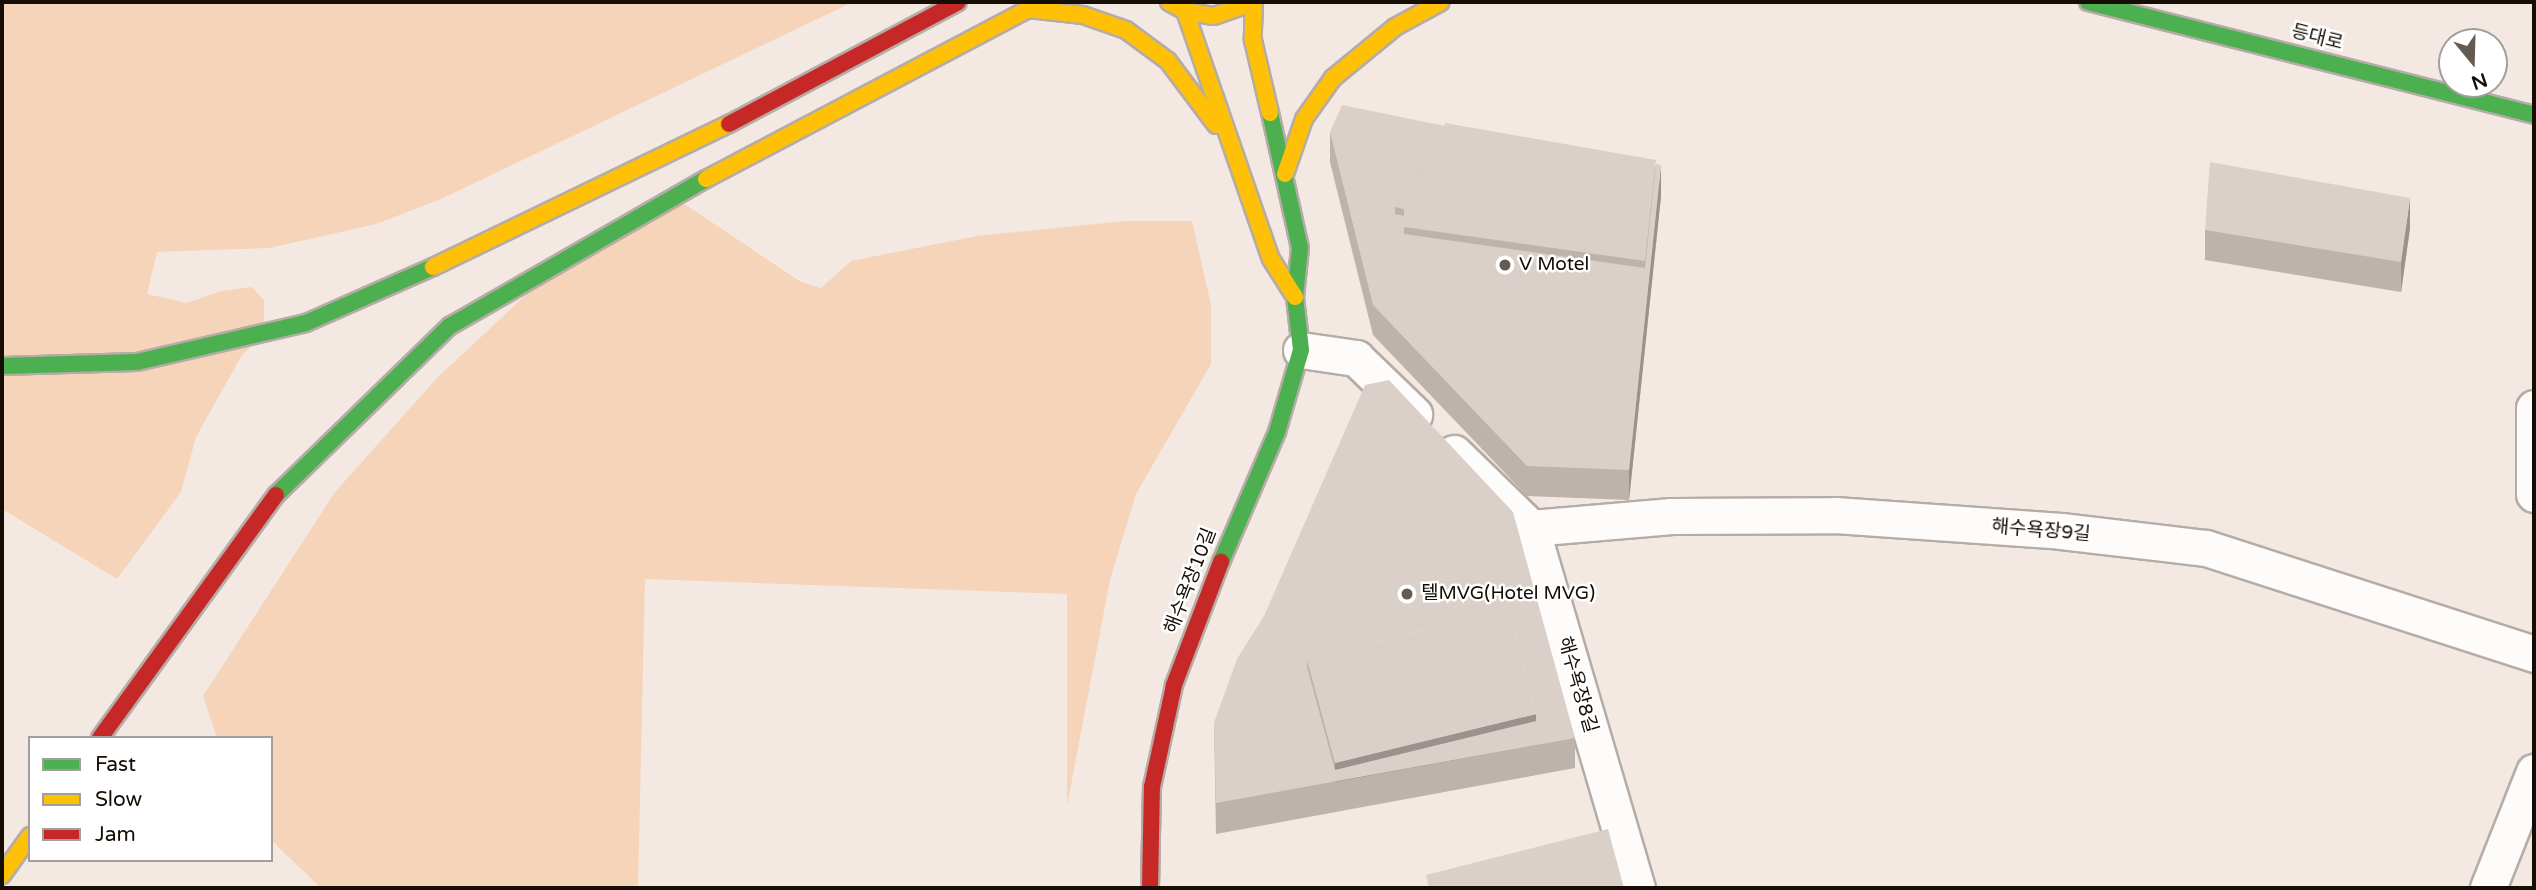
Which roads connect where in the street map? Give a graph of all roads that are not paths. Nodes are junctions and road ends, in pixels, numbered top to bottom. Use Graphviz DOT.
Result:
graph roads {
  1 [pos="958,2"];
  2 [pos="1051,2"];
  3 [pos="1169,2"];
  4 [pos="1254,2"];
  5 [pos="1441,2"];
  6 [pos="2088,2"];
  7 [pos="1028,9"];
  8 [pos="1185,11"];
  9 [pos="2534,115"];
  10 [pos="1239,158"];
  11 [pos="1285,174"];
  12 [pos="1295,297"];
  13 [pos="1301,351"];
  14 [pos="2,366"];
  15 [pos="2534,408"];
  16 [pos="2534,494"];
  17 [pos="1531,527"];
  18 [pos="2534,654"];
  19 [pos="101,736"];
  20 [pos="2534,772"];
  21 [pos="28,839"];
  22 [pos="2,875"];
  23 [pos="1150,888"];
  24 [pos="1637,888"];
  25 [pos="2488,888"];
  1 -- 14 [label="street"];
  2 -- 7 [label="street"];
  3 -- 8 [label="street"];
  4 -- 8 [label="street"];
  4 -- 11 [label="street"];
  5 -- 11 [label="street"];
  6 -- 9 [label="street, 등대로"];
  7 -- 10 [label="street"];
  7 -- 19 [label="street"];
  8 -- 10 [label="street"];
  10 -- 12 [label="street"];
  11 -- 12 [label="street"];
  12 -- 13 [label="street, 해수욕장10길"];
  13 -- 17 [label="street, 해수욕장8길"];
  13 -- 23 [label="street, 해수욕장10길"];
  15 -- 16 [label="street"];
  17 -- 18 [label="street, 해수욕장9길"];
  17 -- 24 [label="street, 해수욕장8길"];
  20 -- 25 [label="street"];
  21 -- 22 [label="street"];
}
